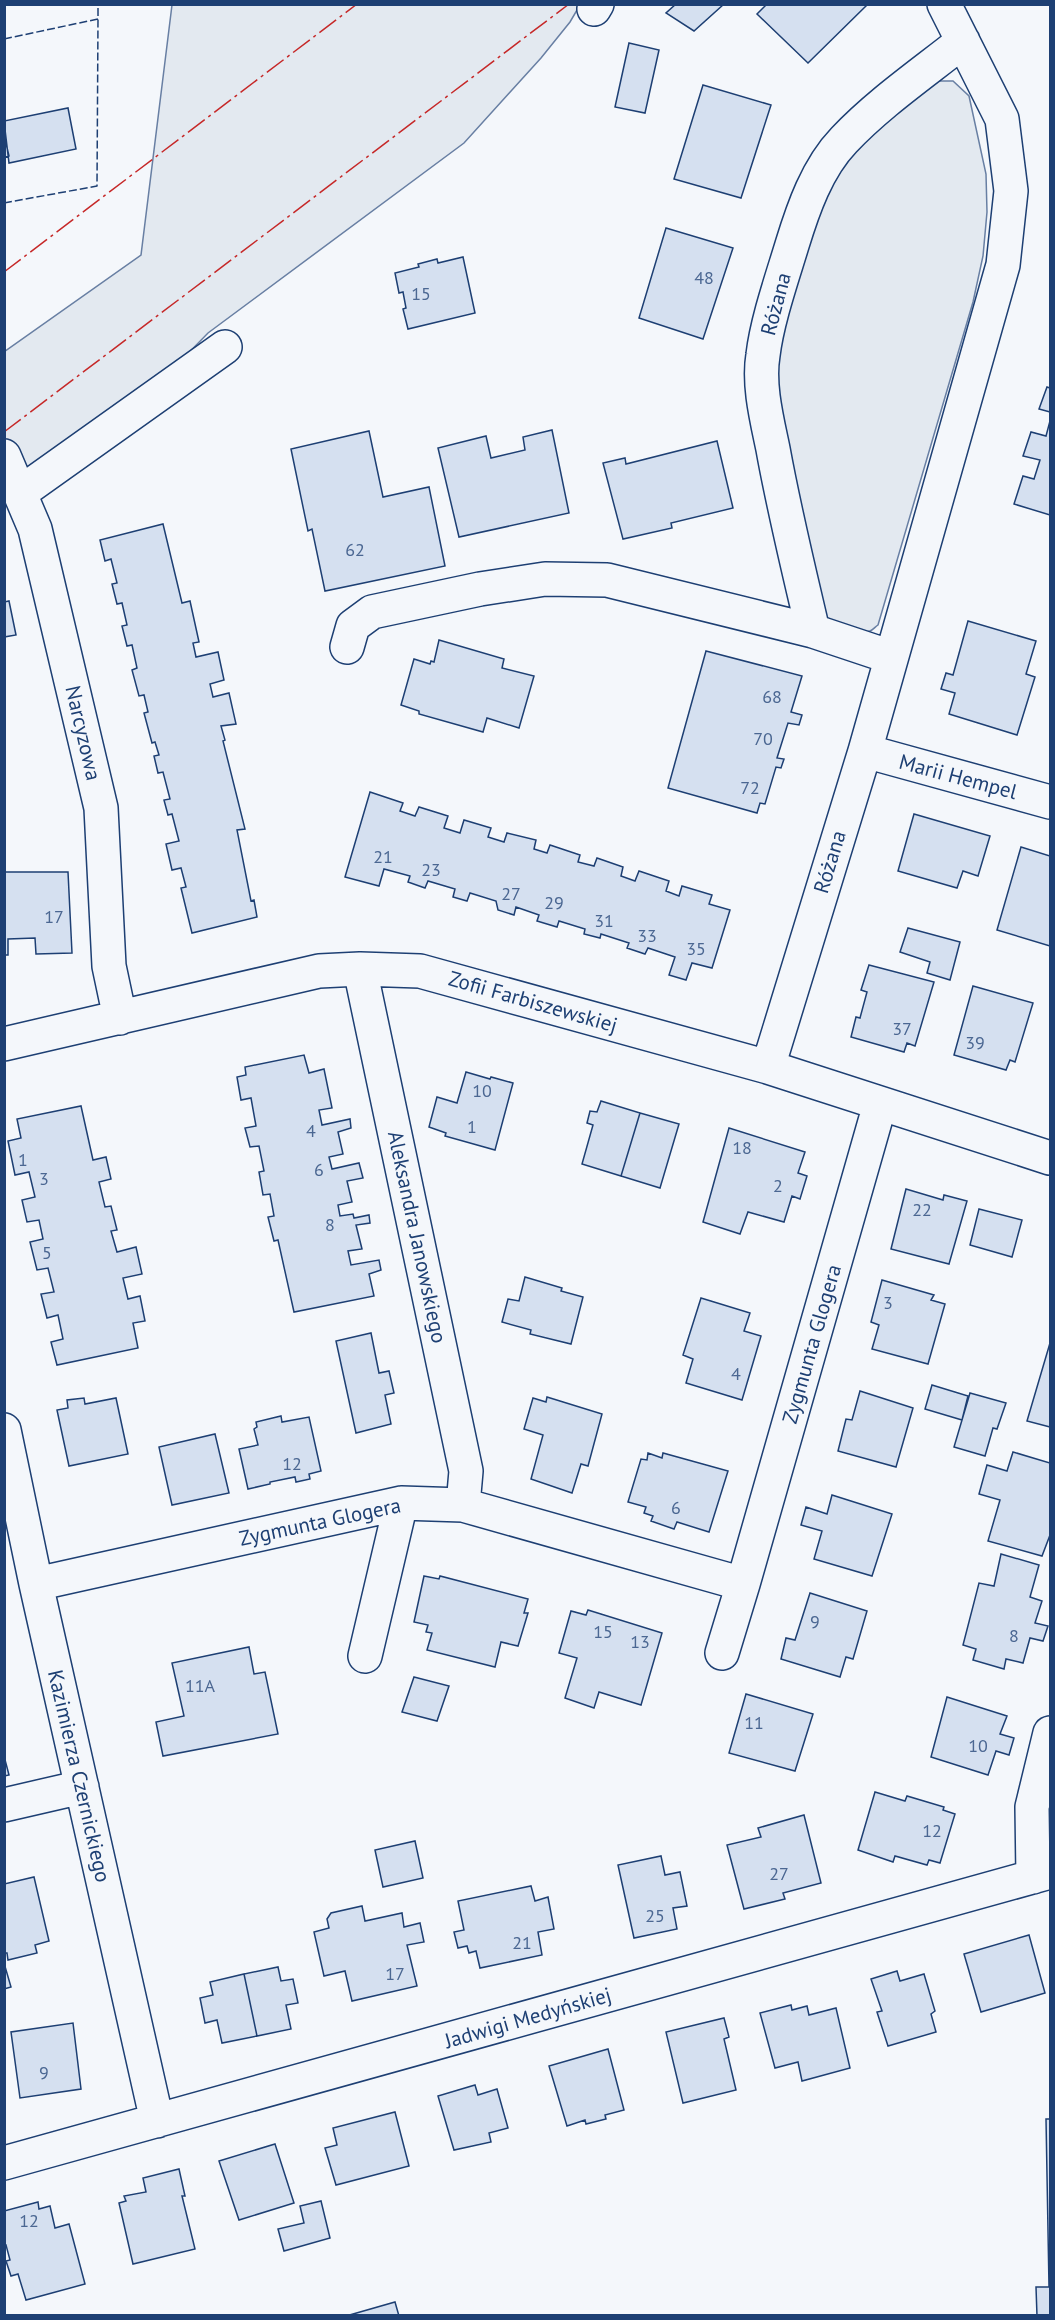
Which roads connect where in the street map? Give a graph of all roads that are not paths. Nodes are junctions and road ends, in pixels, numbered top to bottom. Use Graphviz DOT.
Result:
graph roads {
  1 [pos="944,4"];
  2 [pos="963,41"];
  3 [pos="225,346"];
  4 [pos="4,456"];
  5 [pos="20,493"];
  6 [pos="813,631"];
  7 [pos="347,647"];
  8 [pos="891,657"];
  9 [pos="865,751"];
  10 [pos="1050,802"];
  11 [pos="360,969"];
  12 [pos="120,1018"];
  13 [pos="4,1044"];
  14 [pos="768,1067"];
  15 [pos="880,1104"];
  16 [pos="1050,1158"];
  17 [pos="4,1430"];
  18 [pos="401,1503"];
  19 [pos="463,1505"];
  20 [pos="36,1584"];
  21 [pos="743,1584"];
  22 [pos="722,1653"];
  23 [pos="365,1656"];
  24 [pos="1050,1733"];
  25 [pos="81,1787"];
  26 [pos="4,1805"];
  27 [pos="1042,1874"];
  28 [pos="157,2121"];
  29 [pos="4,2163"];
  1 -- 2 [label="street, Różana"];
  2 -- 6 [label="street, Różana"];
  2 -- 8 [label="street, Różana"];
  3 -- 5 [label="street"];
  4 -- 5 [label="street, Narcyzowa"];
  5 -- 12 [label="street, Narcyzowa"];
  6 -- 7 [label="street"];
  6 -- 8 [label="street"];
  8 -- 9 [label="street, Różana"];
  9 -- 10 [label="street, Marii Hempel"];
  9 -- 14 [label="street, Różana"];
  11 -- 12 [label="street, Zofii Farbiszewskiej"];
  11 -- 14 [label="street, Zofii Farbiszewskiej"];
  11 -- 19 [label="street, Aleksandra Janowskiego"];
  12 -- 13 [label="street, Zofii Farbiszewskiej"];
  14 -- 15 [label="street, Zofii Farbiszewskiej"];
  15 -- 16 [label="street, Zofii Farbiszewskiej"];
  15 -- 21 [label="street, Zygmunta Glogera"];
  17 -- 20 [label="street, Kazimierza Czernickiego"];
  18 -- 19 [label="street, Zygmunta Glogera"];
  18 -- 20 [label="street, Zygmunta Glogera"];
  18 -- 23 [label="street"];
  19 -- 21 [label="street, Zygmunta Glogera"];
  20 -- 25 [label="street, Kazimierza Czernickiego"];
  21 -- 22 [label="street, Zygmunta Glogera"];
  24 -- 27 [label="street"];
  25 -- 26 [label="street"];
  25 -- 28 [label="street, Kazimierza Czernickiego"];
  27 -- 28 [label="street, Jadwigi Medyńskiej"];
  28 -- 29 [label="street, Jadwigi Medyńskiej"];
}
